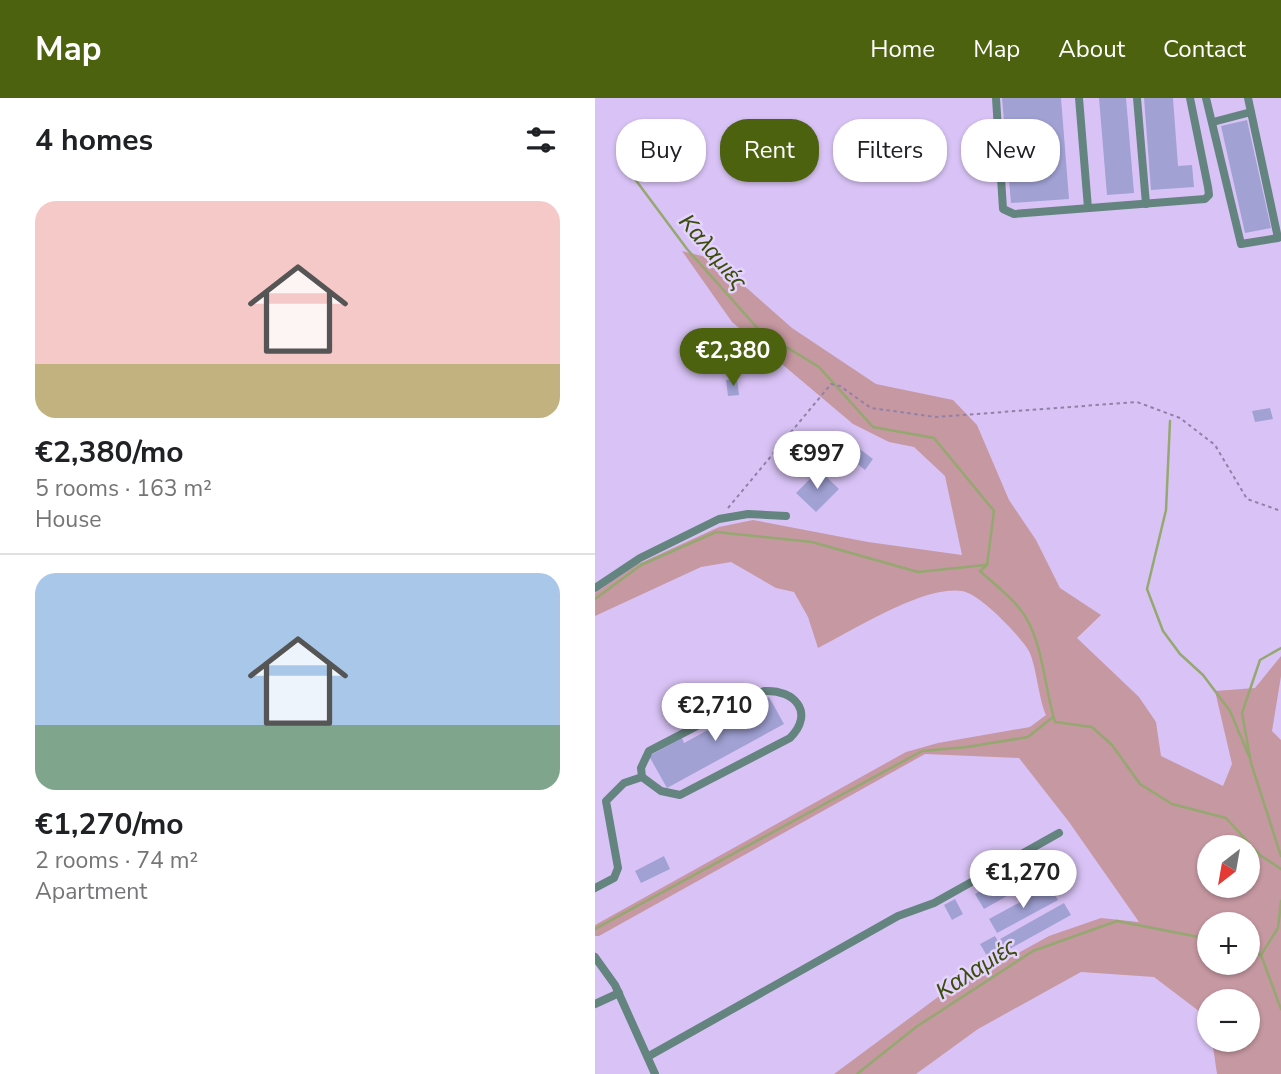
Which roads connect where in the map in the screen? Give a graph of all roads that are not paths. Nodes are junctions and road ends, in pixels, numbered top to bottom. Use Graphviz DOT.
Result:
graph roads {
  1 [pos="996,98"];
  2 [pos="1079,98"];
  3 [pos="1137,98"];
  4 [pos="1190,98"];
  5 [pos="1206,98"];
  6 [pos="1248,98"];
  7 [pos="1251,112"];
  8 [pos="1213,122"];
  9 [pos="1146,204"];
  10 [pos="1088,208"];
  11 [pos="786,516"];
  12 [pos="595,588"];
  13 [pos="642,777"];
  14 [pos="1059,833"];
  15 [pos="595,888"];
  16 [pos="595,957"];
  17 [pos="619,993"];
  18 [pos="596,1004"];
  19 [pos="649,1056"];
  20 [pos="655,1074"];
  1 -- 10 [label="street"];
  2 -- 10 [label="street"];
  3 -- 9 [label="street"];
  4 -- 9 [label="street"];
  5 -- 8 [label="street"];
  6 -- 7 [label="street"];
  7 -- 8 [label="street"];
  7 -- 8 [label="street"];
  9 -- 10 [label="street"];
  11 -- 12 [label="street"];
  13 -- 13 [label="street"];
  13 -- 15 [label="street"];
  14 -- 19 [label="street"];
  16 -- 17 [label="street"];
  17 -- 18 [label="street"];
  17 -- 19 [label="street"];
  19 -- 20 [label="street"];
}
